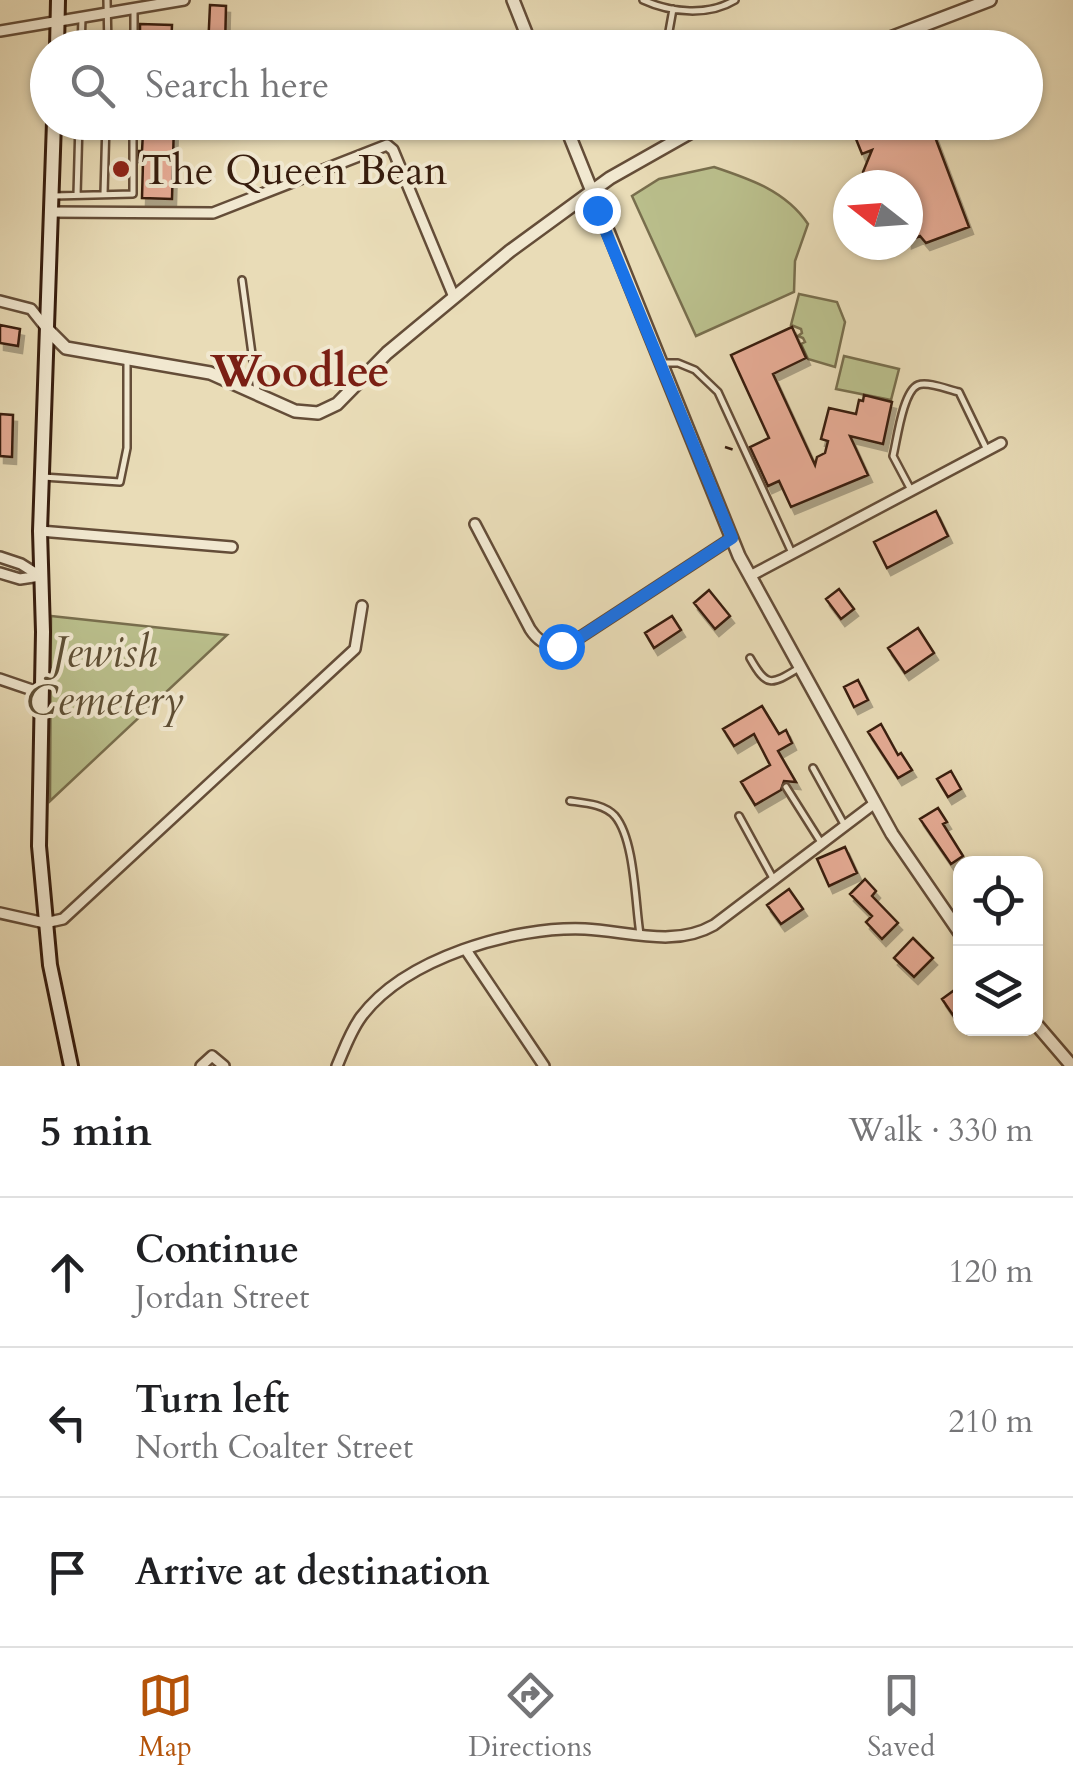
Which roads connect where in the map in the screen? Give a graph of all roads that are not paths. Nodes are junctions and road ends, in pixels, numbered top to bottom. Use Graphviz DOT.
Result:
graph roads {
  1 [pos="58,0"];
  2 [pos="107,0"];
  3 [pos="184,0"];
  4 [pos="513,0"];
  5 [pos="644,0"];
  6 [pos="736,0"];
  7 [pos="990,0"];
  8 [pos="134,9"];
  9 [pos="673,9"];
  10 [pos="109,14"];
  11 [pos="82,18"];
  12 [pos="58,22"];
  13 [pos="58,30"];
  14 [pos="82,30"];
  15 [pos="109,30"];
  16 [pos="134,30"];
  17 [pos="525,30"];
  18 [pos="669,30"];
  19 [pos="911,30"];
  20 [pos="0,31"];
  21 [pos="53,140"];
  22 [pos="79,140"];
  23 [pos="106,140"];
  24 [pos="133,140"];
  25 [pos="570,140"];
  26 [pos="667,140"];
  27 [pos="104,194"];
  28 [pos="590,194"];
  29 [pos="77,195"];
  30 [pos="51,196"];
  31 [pos="50,212"];
  32 [pos="242,280"];
  33 [pos="454,297"];
  34 [pos="0,302"];
  35 [pos="47,329"];
  36 [pos="127,358"];
  37 [pos="660,363"];
  38 [pos="257,393"];
  39 [pos="1002,443"];
  40 [pos="987,450"];
  41 [pos="42,476"];
  42 [pos="912,491"];
  43 [pos="475,524"];
  44 [pos="40,531"];
  45 [pos="732,538"];
  46 [pos="232,548"];
  47 [pos="792,553"];
  48 [pos="0,556"];
  49 [pos="0,573"];
  50 [pos="40,576"];
  51 [pos="750,576"];
  52 [pos="362,606"];
  53 [pos="750,658"];
  54 [pos="799,668"];
  55 [pos="0,679"];
  56 [pos="42,693"];
  57 [pos="813,768"];
  58 [pos="786,787"];
  59 [pos="570,801"];
  60 [pos="875,804"];
  61 [pos="738,816"];
  62 [pos="845,826"];
  63 [pos="822,844"];
  64 [pos="774,880"];
  65 [pos="0,913"];
  66 [pos="45,924"];
  67 [pos="953,924"];
  68 [pos="640,934"];
  69 [pos="466,950"];
  70 [pos="1043,1032"];
  71 [pos="71,1066"];
  72 [pos="201,1066"];
  73 [pos="224,1066"];
  74 [pos="337,1066"];
  75 [pos="544,1066"];
  76 [pos="1072,1066"];
  1 -- 12 [label="main road"];
  2 -- 10 [label="lane"];
  3 -- 8 [label="street"];
  4 -- 17 [label="street"];
  5 -- 9 [label="lane"];
  6 -- 9 [label="lane"];
  7 -- 19 [label="street"];
  8 -- 10 [label="street"];
  8 -- 16 [label="lane"];
  9 -- 18 [label="lane"];
  10 -- 11 [label="street"];
  10 -- 15 [label="lane"];
  11 -- 12 [label="street"];
  11 -- 14 [label="lane"];
  12 -- 13 [label="main road"];
  12 -- 20 [label="street"];
  21 -- 30 [label="main road"];
  22 -- 29 [label="lane"];
  23 -- 27 [label="lane"];
  24 -- 27 [label="lane"];
  25 -- 28 [label="street"];
  26 -- 28 [label="street"];
  27 -- 29 [label="lane"];
  28 -- 33 [label="street"];
  28 -- 37 [label="street"];
  29 -- 30 [label="lane"];
  30 -- 31 [label="main road"];
  31 -- 33 [label="street"];
  31 -- 35 [label="main road"];
  32 -- 38 [label="lane"];
  33 -- 38 [label="street"];
  34 -- 35 [label="street"];
  35 -- 36 [label="street"];
  35 -- 41 [label="main road"];
  36 -- 38 [label="street"];
  36 -- 41 [label="lane"];
  37 -- 45 [label="street"];
  37 -- 47 [label="lane"];
  39 -- 40 [label="street"];
  40 -- 42 [label="street"];
  40 -- 42 [label="lane"];
  41 -- 44 [label="main road"];
  42 -- 47 [label="street"];
  43 -- 45 [label="street"];
  44 -- 46 [label="street"];
  44 -- 50 [label="main road"];
  45 -- 51 [label="street"];
  47 -- 51 [label="street"];
  48 -- 50 [label="street"];
  49 -- 50 [label="street"];
  50 -- 56 [label="main road"];
  51 -- 54 [label="street"];
  52 -- 66 [label="street"];
  53 -- 54 [label="lane"];
  54 -- 60 [label="street"];
  55 -- 56 [label="street"];
  56 -- 66 [label="main road"];
  57 -- 62 [label="lane"];
  58 -- 63 [label="lane"];
  59 -- 68 [label="lane"];
  60 -- 62 [label="street"];
  60 -- 67 [label="street"];
  61 -- 64 [label="lane"];
  62 -- 63 [label="street"];
  63 -- 64 [label="street"];
  64 -- 68 [label="street"];
  65 -- 66 [label="street"];
  66 -- 71 [label="main road"];
  68 -- 69 [label="street"];
  69 -- 74 [label="street"];
  69 -- 75 [label="street"];
  70 -- 76 [label="street"];
  72 -- 73 [label="street"];
}
